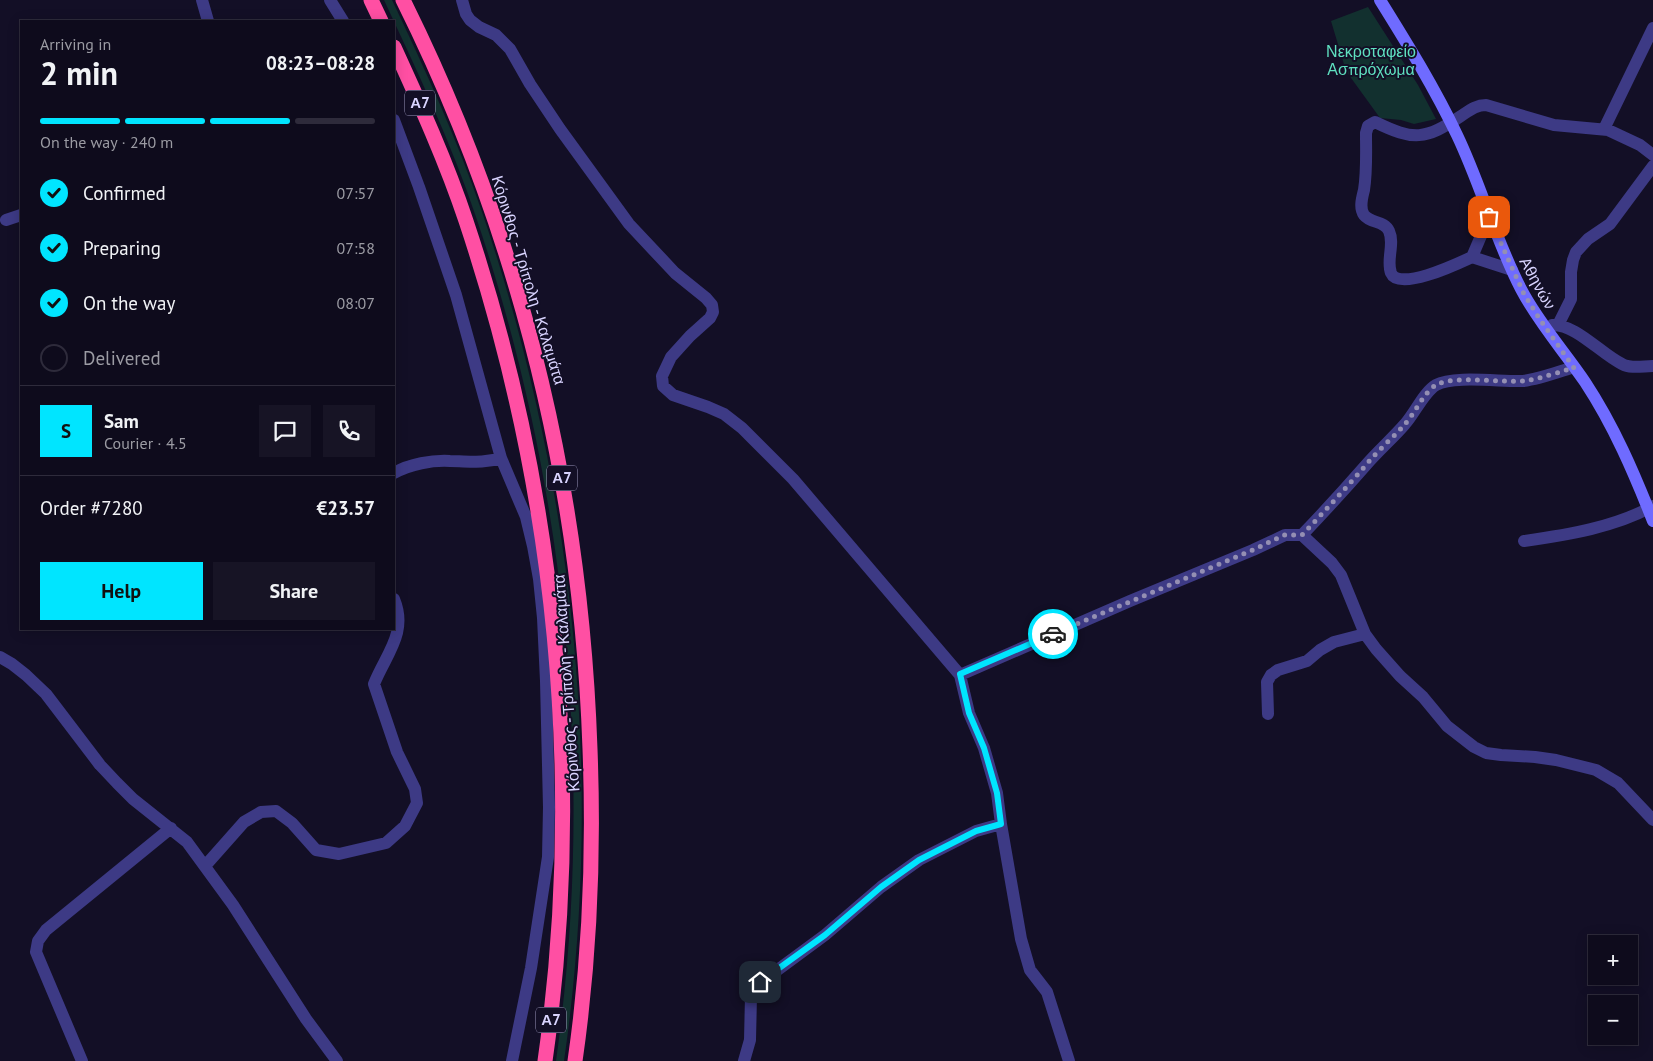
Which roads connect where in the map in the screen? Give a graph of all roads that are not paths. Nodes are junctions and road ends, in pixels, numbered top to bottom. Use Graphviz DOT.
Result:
graph roads {
  1 [pos="202,0"];
  2 [pos="330,0"];
  3 [pos="371,0"];
  4 [pos="404,0"];
  5 [pos="462,0"];
  6 [pos="1380,0"];
  7 [pos="208,20"];
  8 [pos="342,20"];
  9 [pos="381,20"];
  10 [pos="1653,28"];
  11 [pos="395,49"];
  12 [pos="395,123"];
  13 [pos="1450,123"];
  14 [pos="1604,129"];
  15 [pos="1653,155"];
  16 [pos="1653,166"];
  17 [pos="20,215"];
  18 [pos="1489,217"];
  19 [pos="6,220"];
  20 [pos="1472,257"];
  21 [pos="1512,270"];
  22 [pos="1558,325"];
  23 [pos="1544,326"];
  24 [pos="1653,366"];
  25 [pos="1574,368"];
  26 [pos="500,458"];
  27 [pos="395,472"];
  28 [pos="1650,507"];
  29 [pos="1653,521"];
  30 [pos="1302,535"];
  31 [pos="1524,541"];
  32 [pos="395,602"];
  33 [pos="1365,634"];
  34 [pos="0,658"];
  35 [pos="960,674"];
  36 [pos="1268,714"];
  37 [pos="1653,820"];
  38 [pos="1001,824"];
  39 [pos="171,828"];
  40 [pos="204,866"];
  41 [pos="82,1061"];
  42 [pos="337,1061"];
  43 [pos="512,1061"];
  44 [pos="545,1061"];
  45 [pos="575,1061"];
  46 [pos="744,1061"];
  47 [pos="1069,1061"];
  1 -- 7 [label="street"];
  2 -- 8 [label="street"];
  3 -- 9 [label="highway"];
  4 -- 45 [label="highway, Κόρινθος - Τρίπολη - Καλαμάτα / Α7"];
  5 -- 35 [label="street"];
  6 -- 13 [label="main road, Αθηνών"];
  10 -- 14 [label="street"];
  11 -- 44 [label="highway, Κόρινθος - Τρίπολη - Καλαμάτα / Α7"];
  12 -- 26 [label="street"];
  13 -- 14 [label="street"];
  13 -- 18 [label="main road, Αθηνών"];
  13 -- 20 [label="street"];
  14 -- 15 [label="street"];
  16 -- 22 [label="street"];
  17 -- 19 [label="street"];
  18 -- 20 [label="street"];
  18 -- 21 [label="main road, Αθηνών"];
  20 -- 21 [label="street"];
  21 -- 23 [label="main road, Αθηνών"];
  22 -- 23 [label="street"];
  22 -- 24 [label="street"];
  23 -- 25 [label="main road, Αθηνών"];
  25 -- 28 [label="main road, Αθηνών"];
  25 -- 30 [label="street"];
  26 -- 27 [label="street"];
  26 -- 43 [label="street"];
  28 -- 29 [label="main road, Αθηνών"];
  28 -- 31 [label="street"];
  30 -- 33 [label="street"];
  30 -- 35 [label="street"];
  32 -- 40 [label="street"];
  33 -- 36 [label="street"];
  33 -- 37 [label="street"];
  34 -- 39 [label="street"];
  35 -- 38 [label="street"];
  38 -- 46 [label="street"];
  38 -- 47 [label="street"];
  39 -- 40 [label="street"];
  39 -- 41 [label="street"];
  40 -- 42 [label="street"];
}
